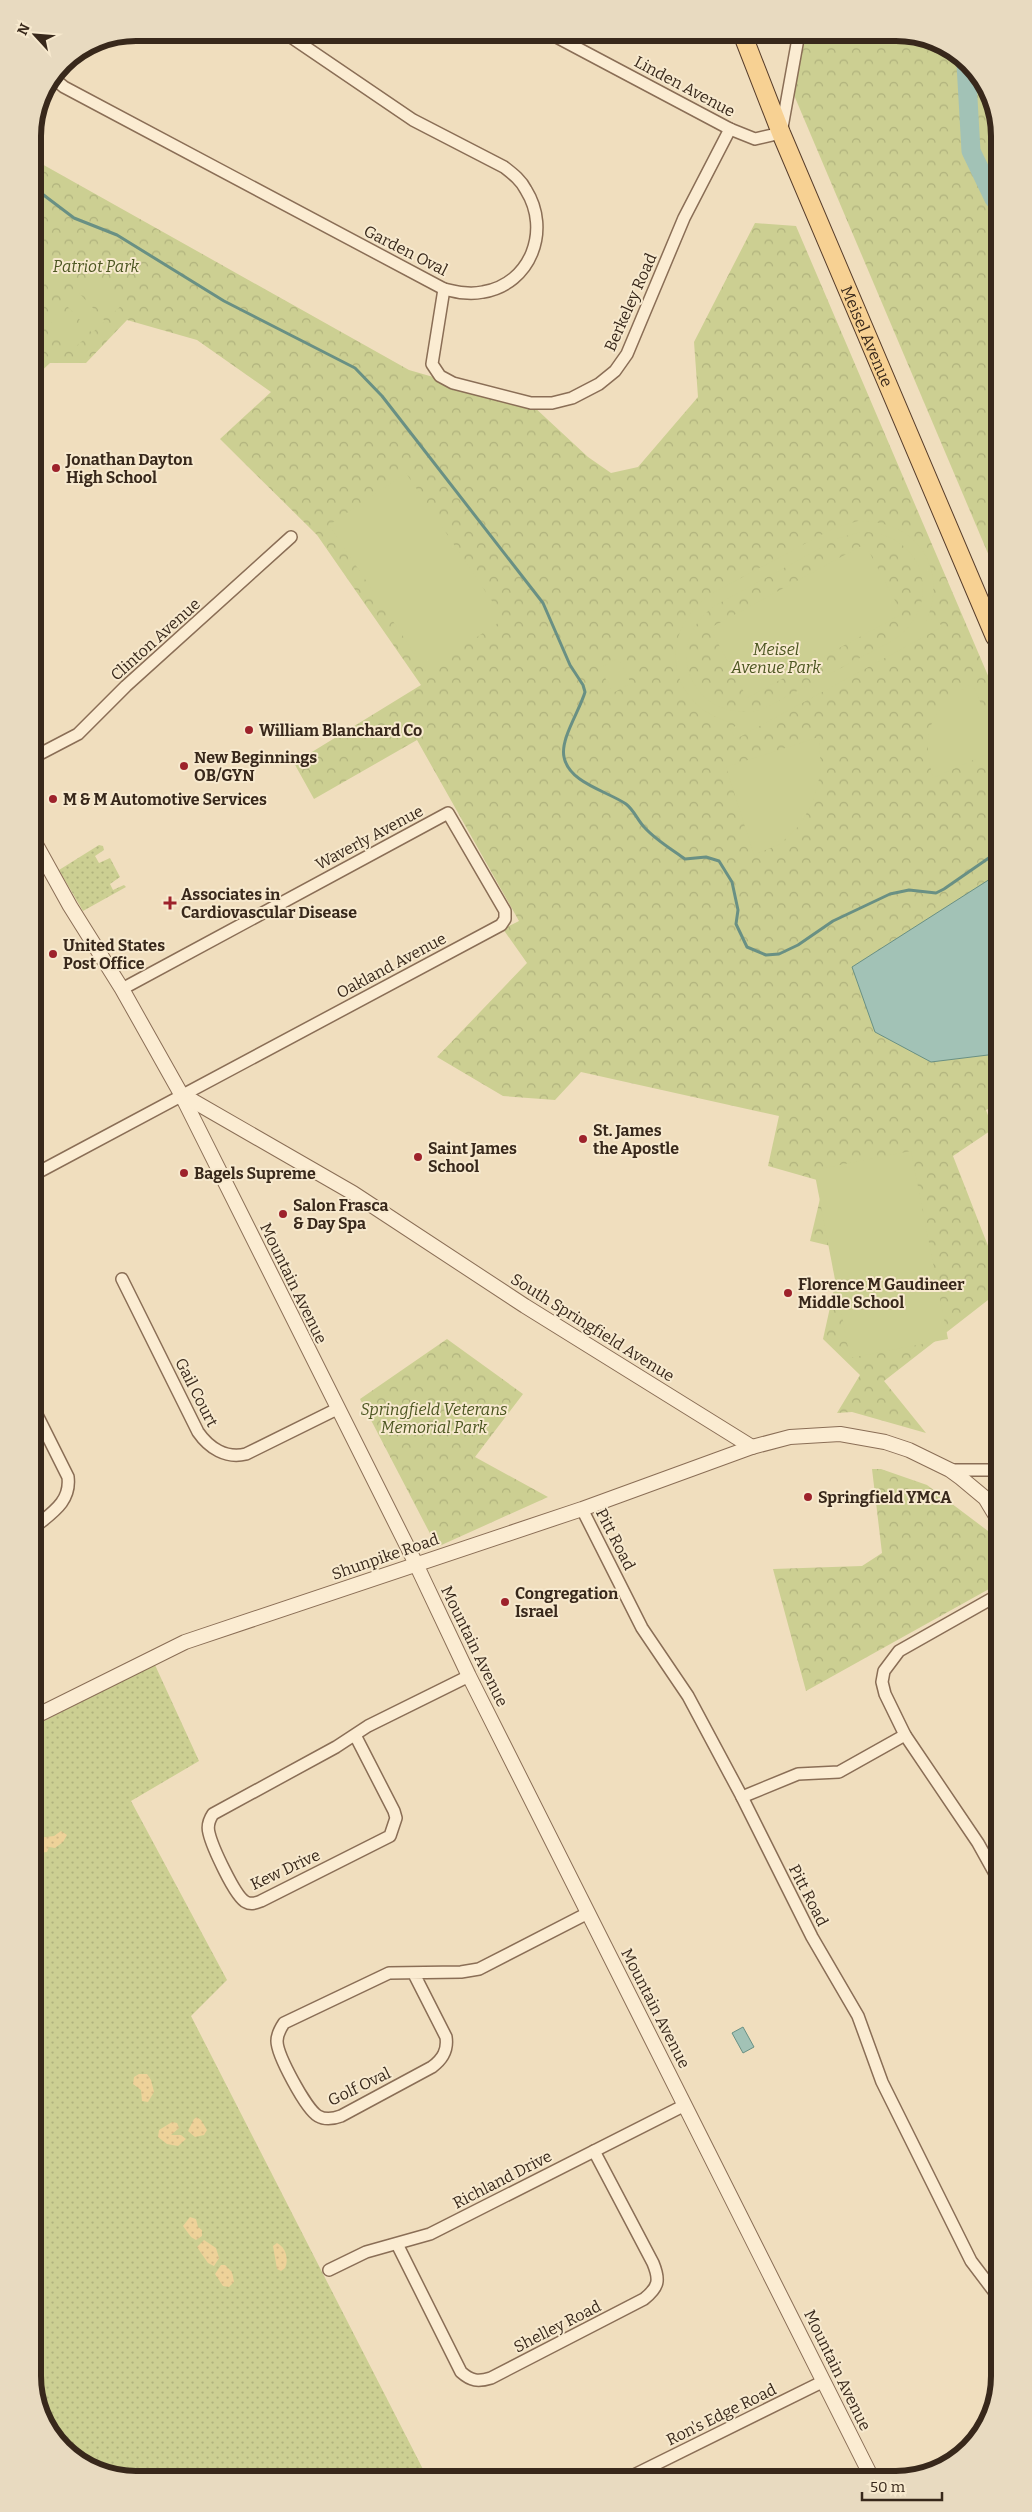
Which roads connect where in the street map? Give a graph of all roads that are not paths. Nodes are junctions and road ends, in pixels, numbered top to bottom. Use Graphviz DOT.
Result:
graph roads {
  1 [pos="297,41"];
  2 [pos="564,41"];
  3 [pos="745,41"];
  4 [pos="798,41"];
  5 [pos="58,82"];
  6 [pos="730,129"];
  7 [pos="781,133"];
  8 [pos="444,289"];
  9 [pos="291,537"];
  10 [pos="991,628"];
  11 [pos="41,754"];
  12 [pos="448,813"];
  13 [pos="41,854"];
  14 [pos="122,989"];
  15 [pos="182,1094"];
  16 [pos="41,1171"];
  17 [pos="122,1279"];
  18 [pos="337,1409"];
  19 [pos="41,1423"];
  20 [pos="752,1447"];
  21 [pos="950,1470"];
  22 [pos="991,1470"];
  23 [pos="991,1507"];
  24 [pos="582,1509"];
  25 [pos="41,1522"];
  26 [pos="416,1564"];
  27 [pos="991,1599"];
  28 [pos="468,1676"];
  29 [pos="41,1714"];
  30 [pos="355,1735"];
  31 [pos="905,1735"];
  32 [pos="742,1798"];
  33 [pos="991,1867"];
  34 [pos="588,1913"];
  35 [pos="414,1974"];
  36 [pos="685,2104"];
  37 [pos="594,2150"];
  38 [pos="397,2244"];
  39 [pos="329,2270"];
  40 [pos="991,2287"];
  41 [pos="824,2381"];
  42 [pos="642,2471"];
  43 [pos="869,2471"];
  1 -- 8 [label="street, Garden Oval"];
  2 -- 6 [label="street, Linden Avenue"];
  3 -- 7 [label="main road, Meisel Avenue"];
  4 -- 7 [label="street"];
  5 -- 8 [label="street, Garden Oval"];
  6 -- 7 [label="street, Linden Avenue"];
  6 -- 8 [label="street, Berkeley Road"];
  7 -- 10 [label="main road, Meisel Avenue"];
  9 -- 11 [label="street, Clinton Avenue"];
  12 -- 14 [label="street, Waverly Avenue"];
  12 -- 15 [label="street, Oakland Avenue"];
  13 -- 14 [label="street, Mountain Avenue"];
  14 -- 15 [label="street, Mountain Avenue"];
  15 -- 16 [label="street, Oakland Avenue"];
  15 -- 18 [label="street, Mountain Avenue"];
  15 -- 20 [label="street, South Springfield Avenue"];
  17 -- 18 [label="street, Gail Court"];
  18 -- 26 [label="street, Mountain Avenue"];
  19 -- 25 [label="street"];
  20 -- 21 [label="street"];
  20 -- 24 [label="street, Shunpike Road"];
  21 -- 22 [label="street"];
  21 -- 23 [label="street"];
  24 -- 26 [label="street, Shunpike Road"];
  24 -- 32 [label="street, Pitt Road"];
  26 -- 28 [label="street, Mountain Avenue"];
  26 -- 29 [label="street, Shunpike Road"];
  27 -- 31 [label="street"];
  28 -- 30 [label="street, Kew Drive"];
  28 -- 34 [label="street, Mountain Avenue"];
  30 -- 30 [label="street, Kew Drive"];
  31 -- 32 [label="street"];
  31 -- 33 [label="street"];
  32 -- 40 [label="street, Pitt Road"];
  34 -- 35 [label="street, Golf Oval"];
  34 -- 36 [label="street, Mountain Avenue"];
  35 -- 35 [label="street, Golf Oval"];
  36 -- 37 [label="street, Richland Drive"];
  36 -- 41 [label="street, Mountain Avenue"];
  37 -- 38 [label="street, Richland Drive"];
  37 -- 38 [label="street, Shelley Road"];
  38 -- 39 [label="street, Richland Drive"];
  41 -- 42 [label="street, Ron's Edge Road"];
  41 -- 43 [label="street, Mountain Avenue"];
}
